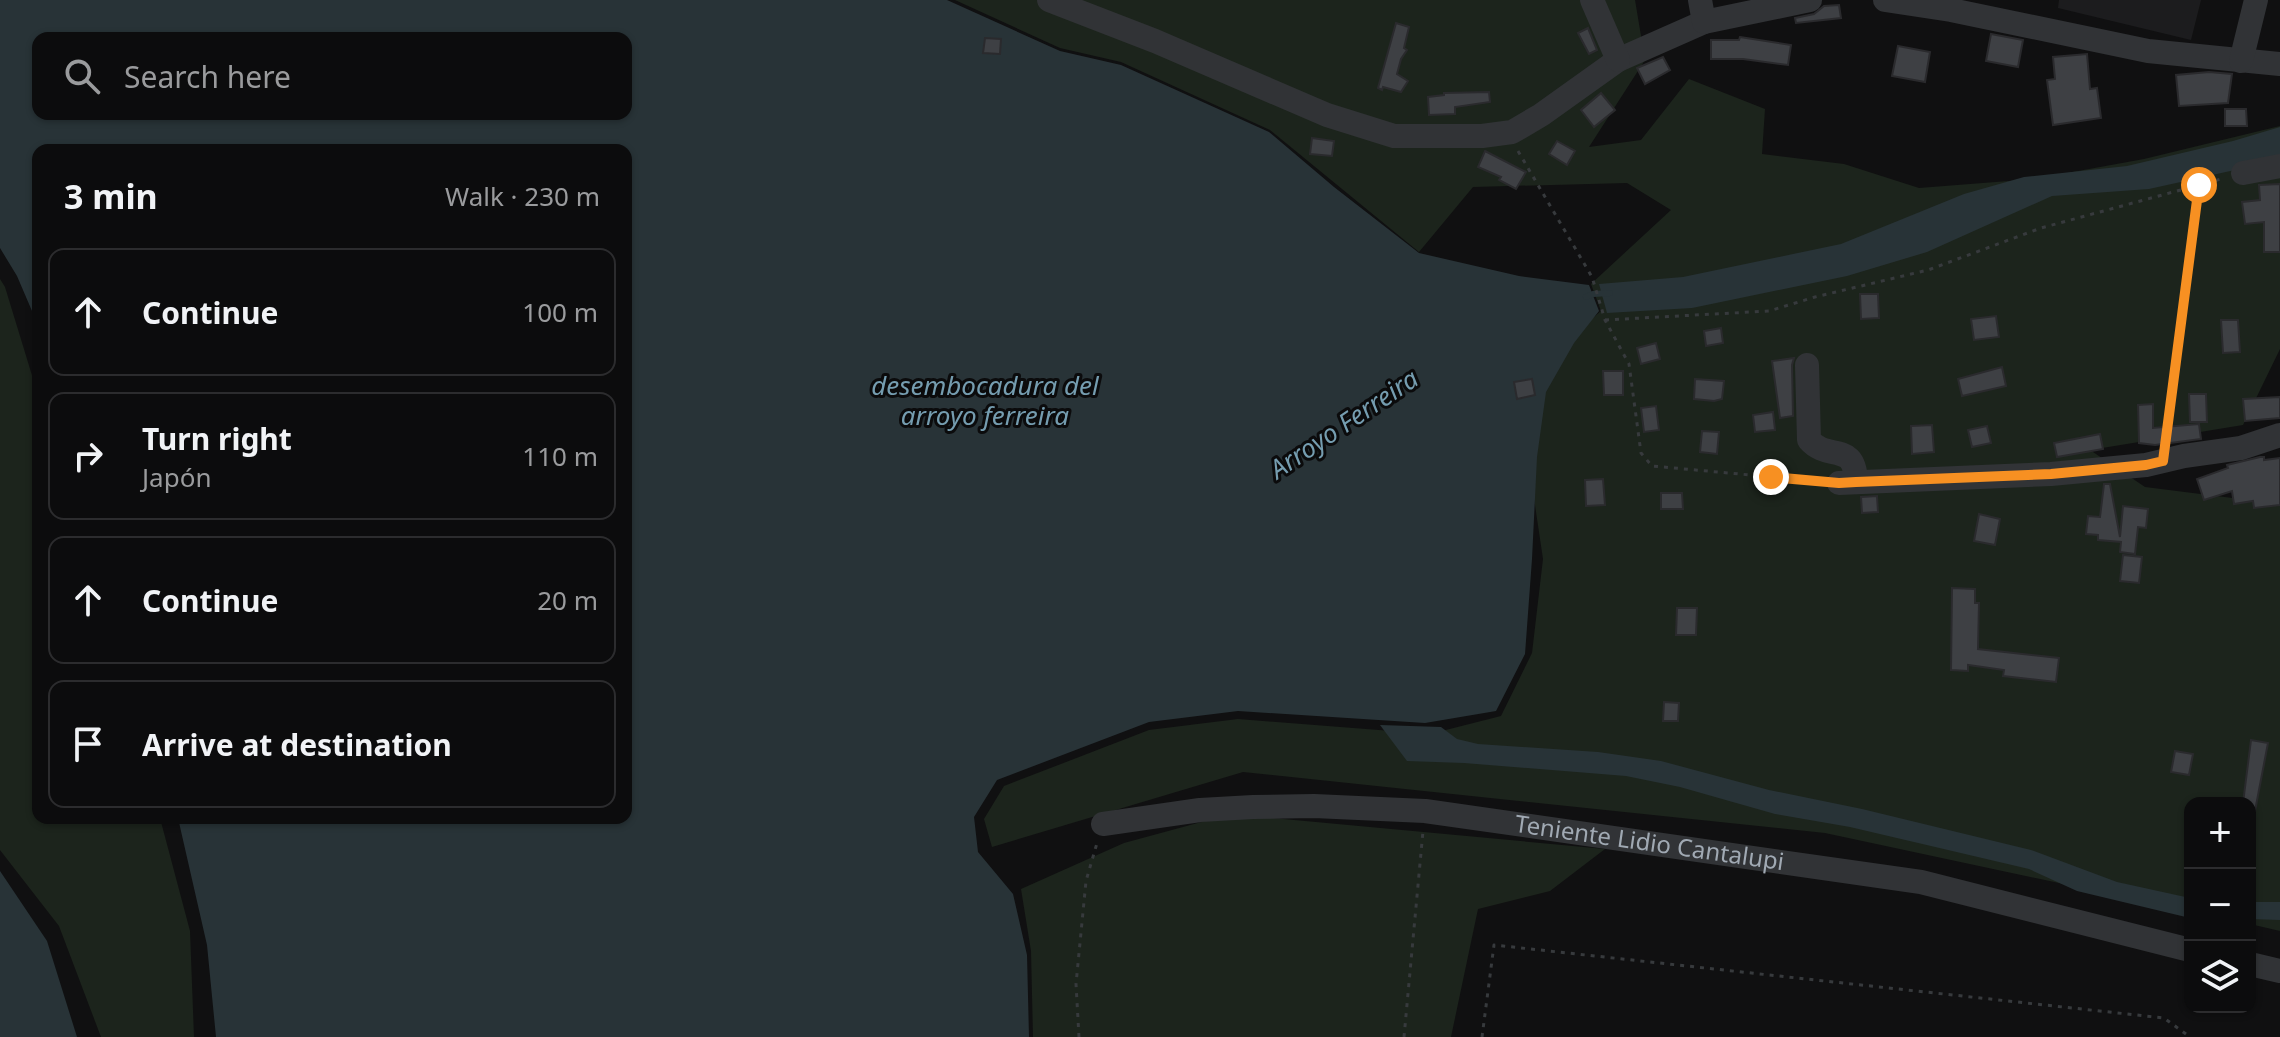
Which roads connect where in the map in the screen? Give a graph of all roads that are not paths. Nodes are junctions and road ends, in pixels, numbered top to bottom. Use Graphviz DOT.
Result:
graph roads {
  1 [pos="1049,0"];
  2 [pos="1592,0"];
  3 [pos="1810,0"];
  4 [pos="2256,0"];
  5 [pos="1893,1"];
  6 [pos="1702,11"];
  7 [pos="1618,60"];
  8 [pos="2241,61"];
  9 [pos="2280,64"];
  10 [pos="2280,166"];
  11 [pos="2243,173"];
  12 [pos="1807,365"];
  13 [pos="2280,435"];
  14 [pos="1103,824"];
  15 [pos="2184,948"];
  16 [pos="2256,965"];
  17 [pos="2280,971"];
  1 -- 7 [label="street"];
  2 -- 7 [label="street"];
  3 -- 6 [label="street"];
  4 -- 8 [label="street"];
  5 -- 8 [label="street"];
  6 -- 7 [label="street"];
  8 -- 9 [label="street"];
  10 -- 11 [label="street"];
  12 -- 13 [label="street"];
  14 -- 15 [label="street, Teniente Lidio Cantalupi"];
  16 -- 17 [label="street"];
}
